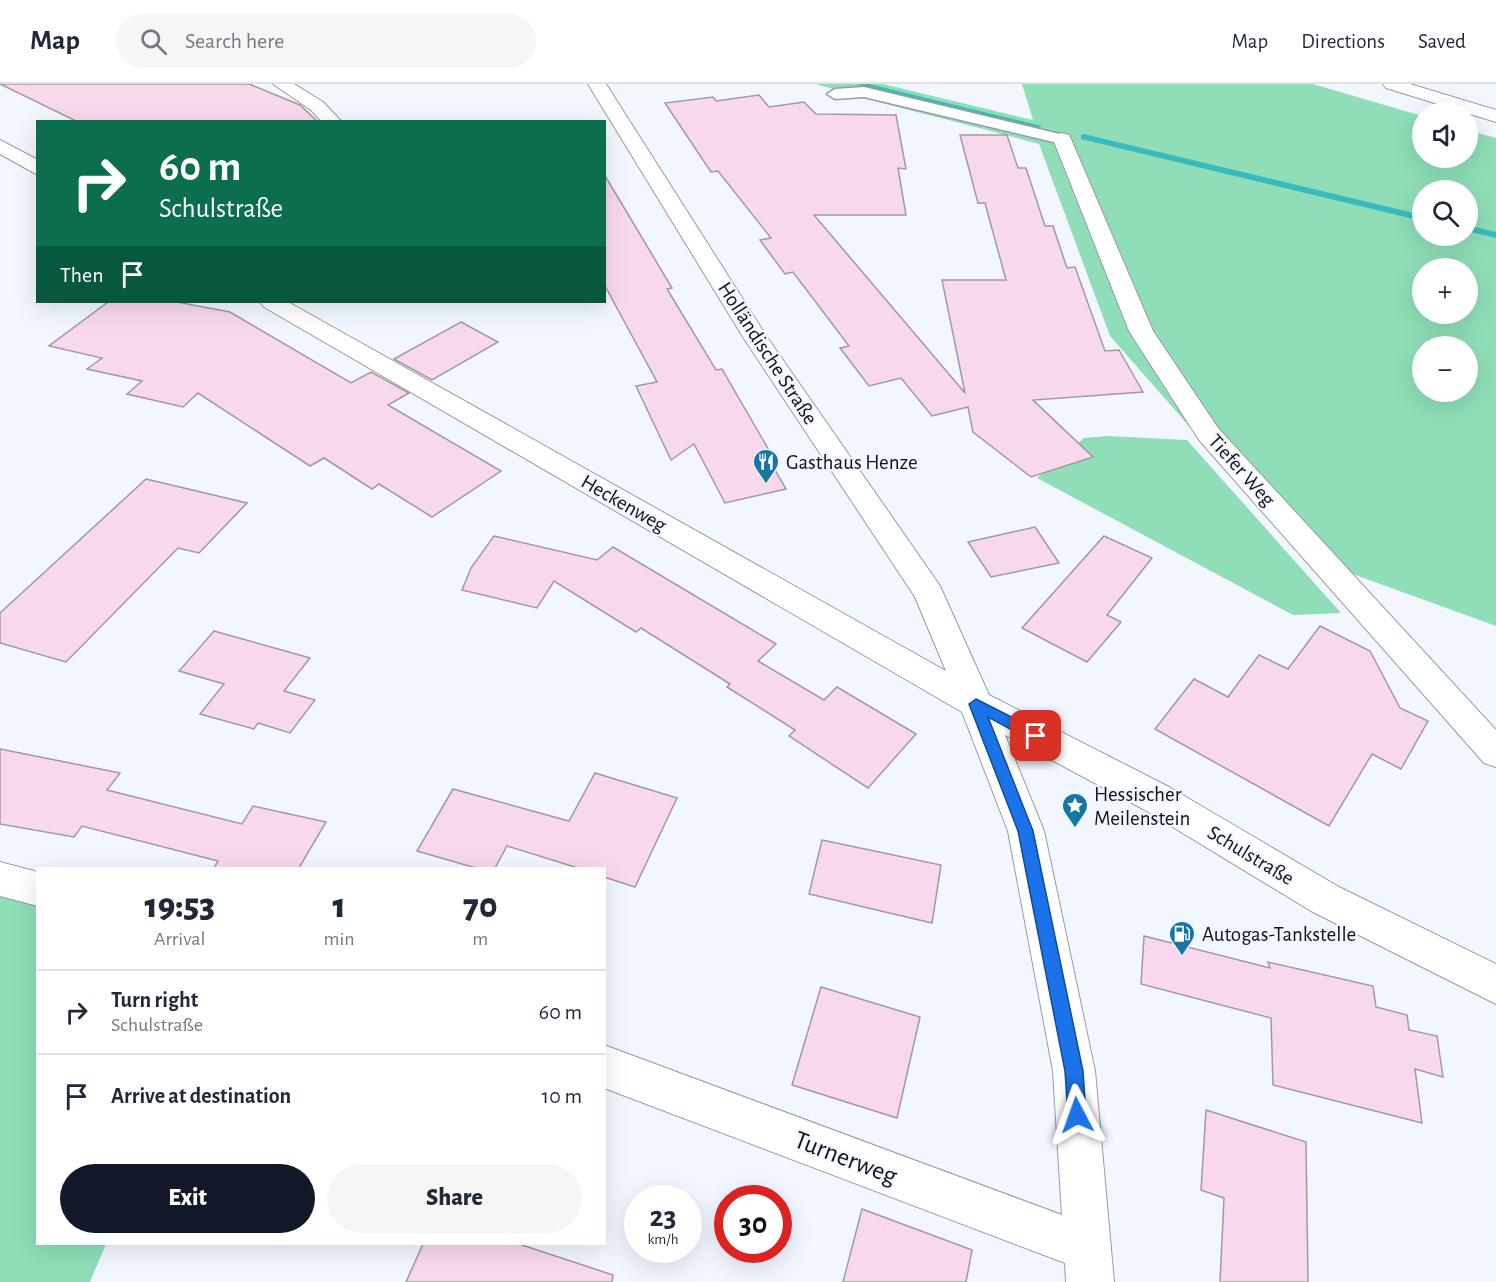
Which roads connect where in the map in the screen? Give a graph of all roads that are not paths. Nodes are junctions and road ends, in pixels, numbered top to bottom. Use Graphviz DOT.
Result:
graph roads {
  1 [pos="282,84"];
  2 [pos="597,84"];
  3 [pos="1392,84"];
  4 [pos="835,94"];
  5 [pos="1496,116"];
  6 [pos="331,120"];
  7 [pos="1062,139"];
  8 [pos="0,146"];
  9 [pos="30,165"];
  10 [pos="0,166"];
  11 [pos="274,303"];
  12 [pos="976,704"];
  13 [pos="1496,753"];
  14 [pos="0,879"];
  15 [pos="36,888"];
  16 [pos="1496,985"];
  17 [pos="606,1067"];
  18 [pos="1089,1265"];
  1 -- 6 [label="main road"];
  2 -- 12 [label="main road, Holländische Straße"];
  3 -- 5 [label="main road"];
  4 -- 7 [label="lane"];
  7 -- 13 [label="main road, Tiefer Weg"];
  8 -- 9 [label="main road"];
  9 -- 10 [label="main road"];
  11 -- 12 [label="main road, Heckenweg"];
  12 -- 16 [label="main road, Schulstraße"];
  12 -- 18 [label="main road, Holländische Straße"];
  14 -- 15 [label="main road"];
  17 -- 18 [label="main road, Turnerweg"];
}
